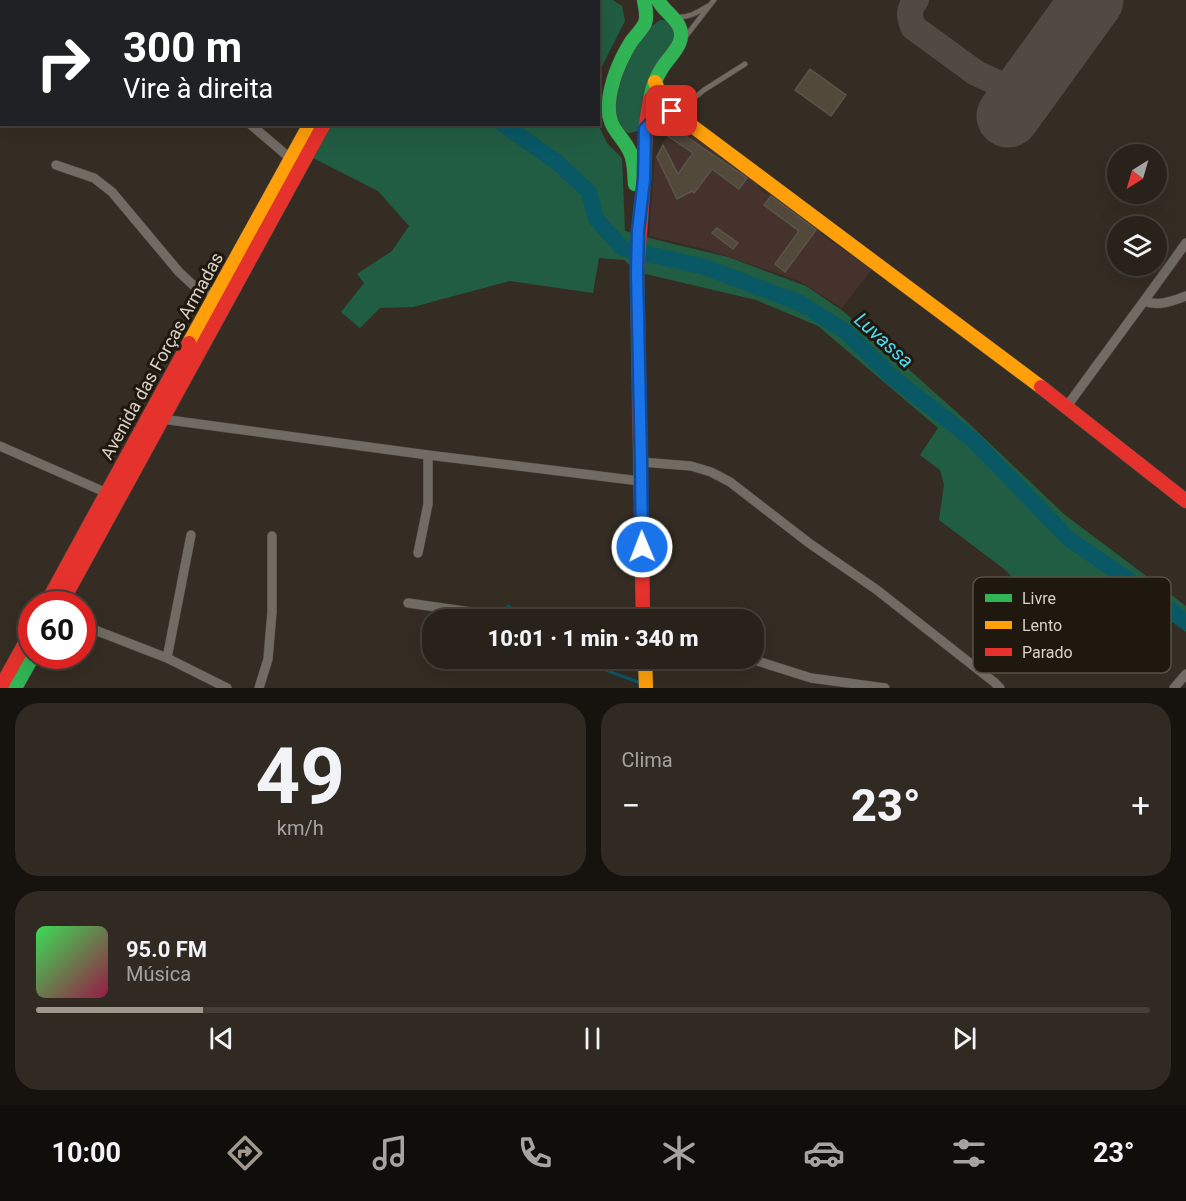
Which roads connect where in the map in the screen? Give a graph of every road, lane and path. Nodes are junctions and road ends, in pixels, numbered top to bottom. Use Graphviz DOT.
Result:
graph roads {
  1 [pos="644,0"];
  2 [pos="658,0"];
  3 [pos="712,3"];
  4 [pos="670,16"];
  5 [pos="645,22"];
  6 [pos="679,45"];
  7 [pos="745,64"];
  8 [pos="656,82"];
  9 [pos="676,114"];
  10 [pos="252,126"];
  11 [pos="309,126"];
  12 [pos="323,126"];
  13 [pos="645,129"];
  14 [pos="614,131"];
  15 [pos="291,159"];
  16 [pos="56,165"];
  17 [pos="638,231"];
  18 [pos="1186,243"];
  19 [pos="216,294"];
  20 [pos="1186,296"];
  21 [pos="1144,302"];
  22 [pos="1067,406"];
  23 [pos="162,419"];
  24 [pos="0,446"];
  25 [pos="428,455"];
  26 [pos="641,462"];
  27 [pos="640,481"];
  28 [pos="107,493"];
  29 [pos="1186,501"];
  30 [pos="191,535"];
  31 [pos="272,536"];
  32 [pos="418,554"];
  33 [pos="53,591"];
  34 [pos="68,591"];
  35 [pos="408,603"];
  36 [pos="450,609"];
  37 [pos="647,609"];
  38 [pos="96,630"];
  39 [pos="167,658"];
  40 [pos="18,659"];
  41 [pos="764,663"];
  42 [pos="973,666"];
  43 [pos="20,669"];
  44 [pos="646,669"];
  45 [pos="981,673"];
  46 [pos="1186,674"];
  47 [pos="5,685"];
  48 [pos="227,688"];
  49 [pos="259,688"];
  50 [pos="646,688"];
  51 [pos="873,688"];
  52 [pos="885,688"];
  53 [pos="1000,688"];
  54 [pos="1174,688"];
  1 -- 5 [label="main road"];
  2 -- 4 [label="main road"];
  3 -- 4 [label="lane"];
  3 -- 6 [label="lane"];
  4 -- 5 [label="main road"];
  4 -- 6 [label="main road"];
  5 -- 14 [label="main road"];
  6 -- 8 [label="main road"];
  7 -- 9 [label="lane"];
  8 -- 9 [label="main road"];
  8 -- 13 [label="main road"];
  9 -- 13 [label="main road"];
  9 -- 22 [label="main road"];
  10 -- 15 [label="street"];
  11 -- 15 [label="main road, Avenida das Forças Armadas"];
  12 -- 23 [label="main road, Avenida das Forças Armadas"];
  13 -- 14 [label="main road"];
  13 -- 17 [label="main road"];
  14 -- 17 [label="main road"];
  15 -- 19 [label="main road, Avenida das Forças Armadas"];
  16 -- 19 [label="street"];
  17 -- 26 [label="main road"];
  18 -- 21 [label="street"];
  19 -- 28 [label="main road, Avenida das Forças Armadas"];
  20 -- 21 [label="street"];
  21 -- 22 [label="street"];
  22 -- 29 [label="main road"];
  23 -- 25 [label="street"];
  23 -- 34 [label="main road, Avenida das Forças Armadas"];
  24 -- 28 [label="street"];
  25 -- 27 [label="street"];
  25 -- 32 [label="street"];
  26 -- 27 [label="main road"];
  26 -- 42 [label="street"];
  27 -- 37 [label="main road"];
  28 -- 33 [label="main road, Avenida das Forças Armadas"];
  30 -- 39 [label="street"];
  31 -- 49 [label="street"];
  35 -- 36 [label="street"];
  38 -- 39 [label="street"];
  39 -- 48 [label="street"];
  40 -- 47 [label="main road"];
  41 -- 51 [label="street"];
  43 -- 47 [label="main road"];
  44 -- 50 [label="main road"];
  45 -- 53 [label="street"];
  46 -- 54 [label="street"];
  51 -- 52 [label="street"];
}
